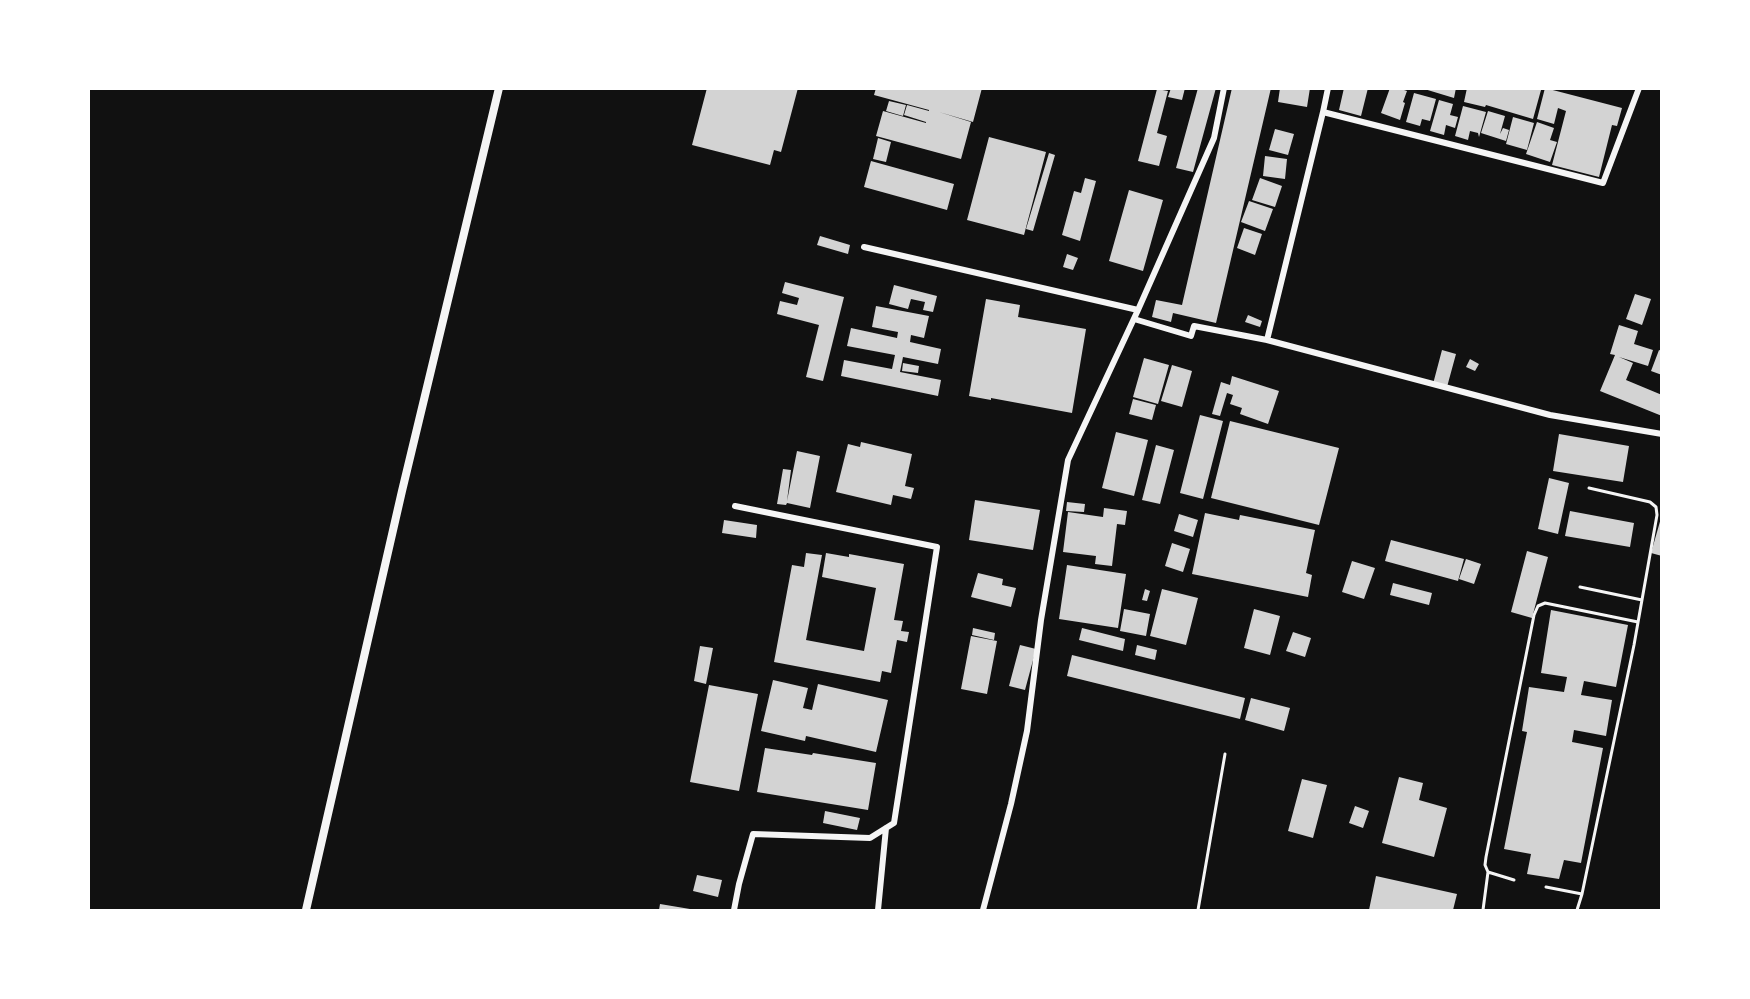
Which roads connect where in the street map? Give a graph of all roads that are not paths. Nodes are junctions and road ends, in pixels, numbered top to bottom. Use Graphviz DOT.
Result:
graph roads {
  1 [pos="1224,88"];
  2 [pos="1328,88"];
  3 [pos="1639,88"];
  4 [pos="498,89"];
  5 [pos="1323,112"];
  6 [pos="864,247"];
  7 [pos="1138,310"];
  8 [pos="1134,319"];
  9 [pos="1267,340"];
  10 [pos="1662,434"];
  11 [pos="1589,488"];
  12 [pos="735,506"];
  13 [pos="1580,587"];
  14 [pos="1642,600"];
  15 [pos="1638,622"];
  16 [pos="1225,754"];
  17 [pos="886,828"];
  18 [pos="1488,872"];
  19 [pos="1514,880"];
  20 [pos="1546,887"];
  21 [pos="1582,894"];
  22 [pos="306,910"];
  23 [pos="734,910"];
  24 [pos="878,910"];
  25 [pos="983,910"];
  26 [pos="1198,910"];
  27 [pos="1483,910"];
  28 [pos="1577,910"];
  1 -- 7 [label="street"];
  2 -- 5 [label="street"];
  3 -- 5 [label="street"];
  4 -- 22 [label="street"];
  5 -- 9 [label="street"];
  6 -- 7 [label="street"];
  7 -- 8 [label="street"];
  8 -- 9 [label="street"];
  8 -- 25 [label="street"];
  9 -- 10 [label="street"];
  11 -- 14 [label="lane"];
  12 -- 17 [label="street"];
  13 -- 14 [label="lane"];
  14 -- 15 [label="lane"];
  15 -- 18 [label="lane"];
  15 -- 21 [label="lane"];
  16 -- 26 [label="lane"];
  17 -- 23 [label="street"];
  17 -- 24 [label="street"];
  18 -- 19 [label="lane"];
  18 -- 27 [label="lane"];
  20 -- 21 [label="lane"];
  21 -- 28 [label="lane"];
}
